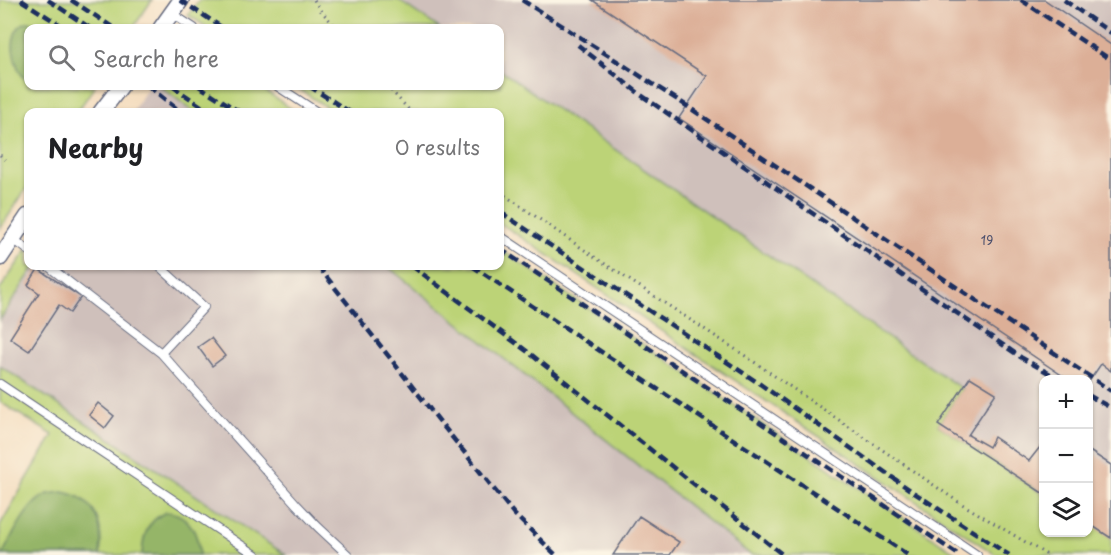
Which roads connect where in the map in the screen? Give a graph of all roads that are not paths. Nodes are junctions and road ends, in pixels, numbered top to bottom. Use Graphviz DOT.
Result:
graph roads {
  1 [pos="180,0"];
  2 [pos="171,13"];
  3 [pos="164,24"];
  4 [pos="188,24"];
  5 [pos="118,90"];
  6 [pos="283,90"];
  7 [pos="104,108"];
  8 [pos="311,108"];
  9 [pos="24,222"];
  10 [pos="13,239"];
  11 [pos="504,239"];
  12 [pos="24,247"];
  13 [pos="0,258"];
  14 [pos="53,270"];
  15 [pos="163,270"];
  16 [pos="161,353"];
  17 [pos="0,384"];
  18 [pos="256,555"];
  19 [pos="348,555"];
  20 [pos="977,555"];
  1 -- 2 [label="street"];
  2 -- 3 [label="street"];
  2 -- 4 [label="lane"];
  5 -- 7 [label="street"];
  6 -- 8 [label="lane"];
  9 -- 10 [label="street"];
  10 -- 12 [label="lane"];
  10 -- 13 [label="street"];
  11 -- 20 [label="lane"];
  14 -- 16 [label="lane"];
  15 -- 16 [label="lane"];
  16 -- 19 [label="lane"];
  17 -- 18 [label="lane"];
}
